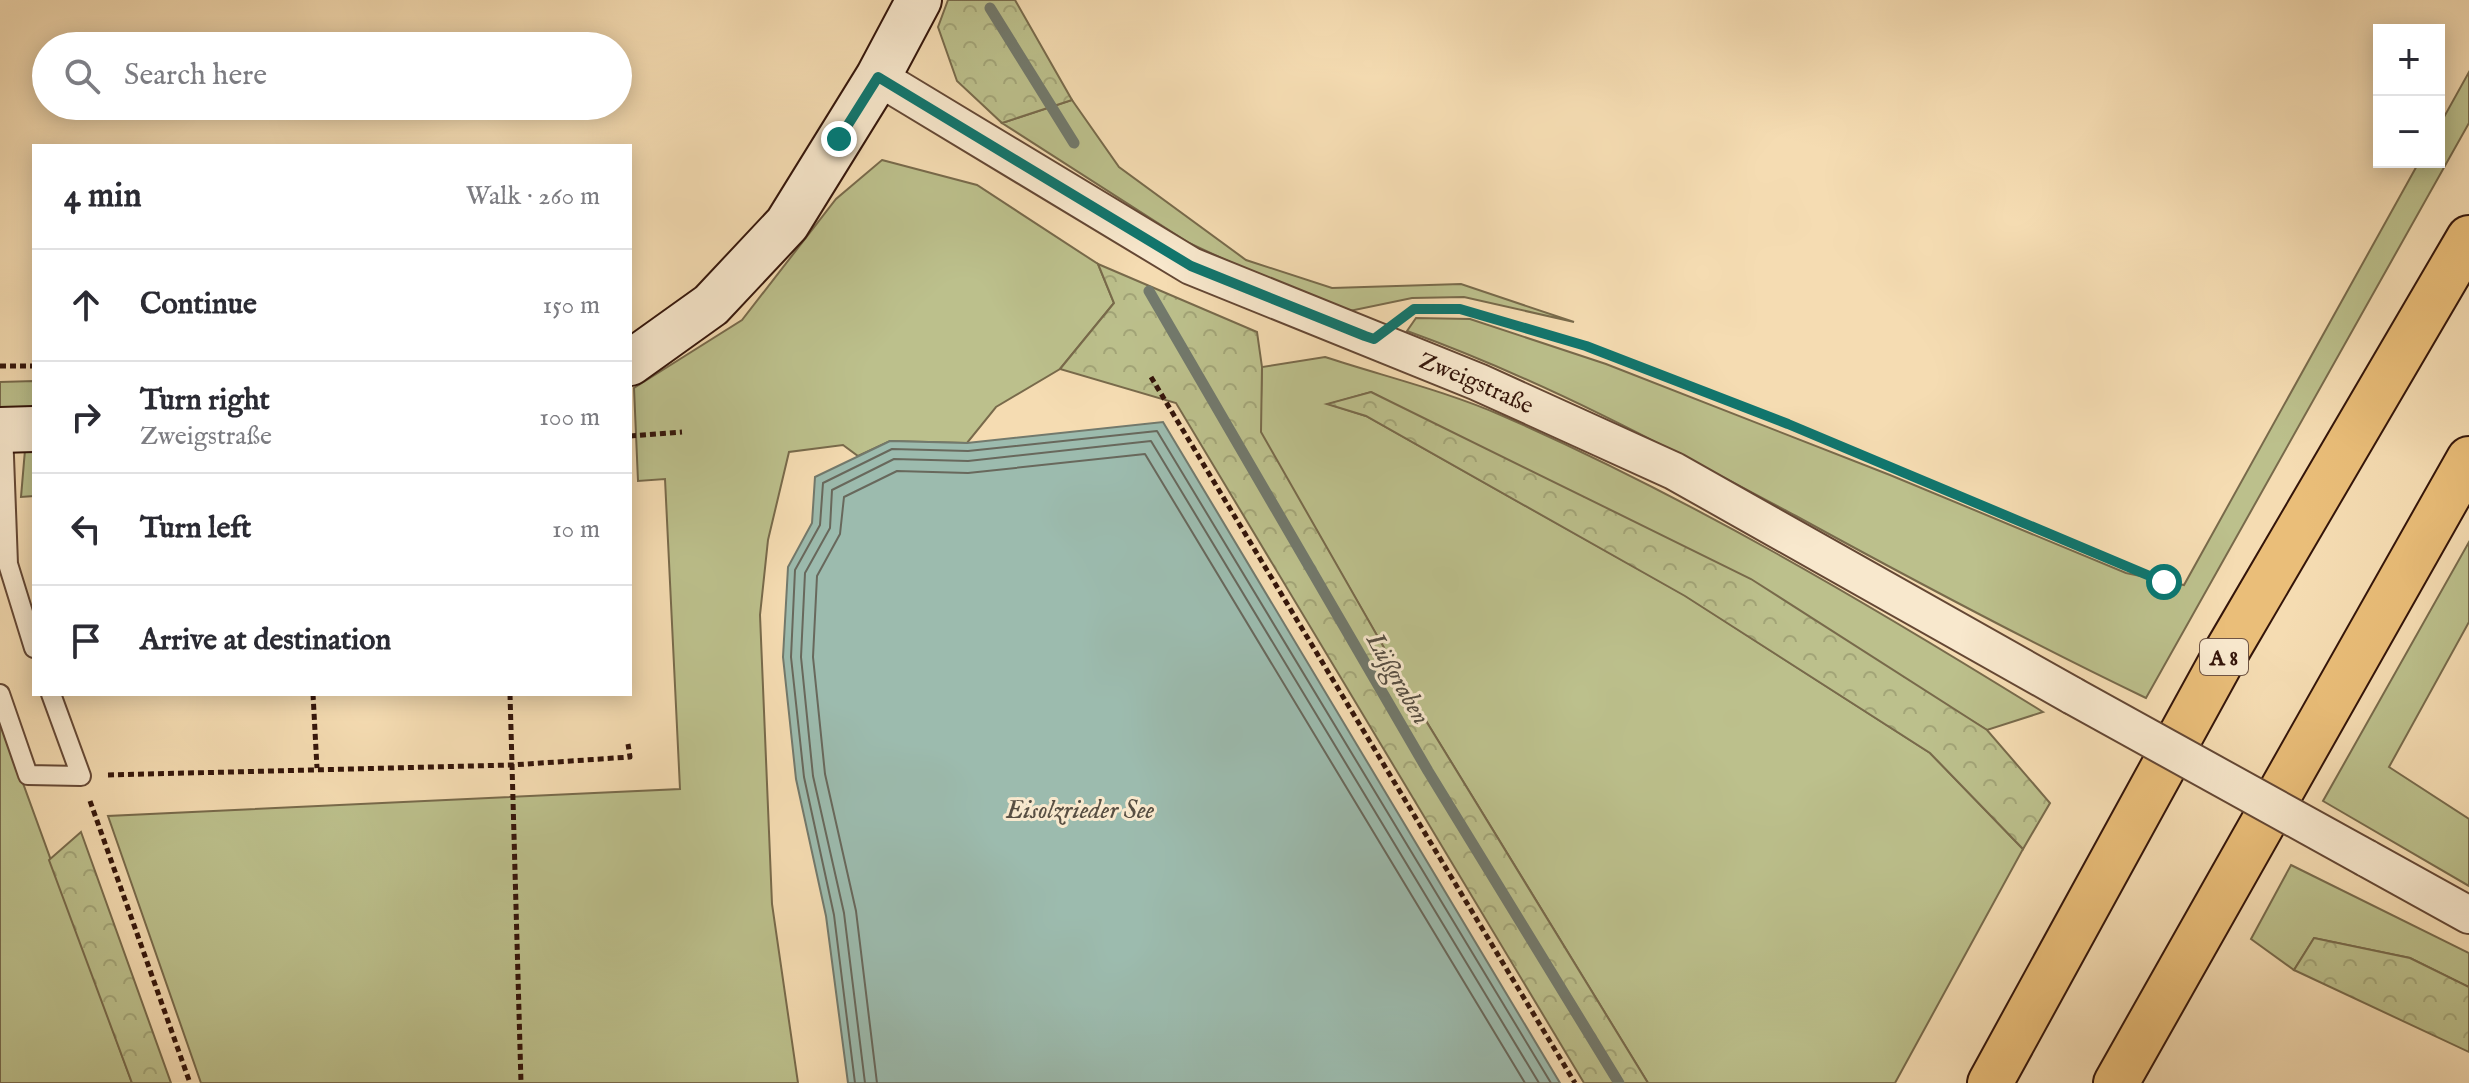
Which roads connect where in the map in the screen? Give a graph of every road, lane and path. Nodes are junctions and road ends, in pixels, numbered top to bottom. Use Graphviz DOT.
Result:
graph roads {
  1 [pos="919,0"];
  2 [pos="878,77"];
  3 [pos="2469,238"];
  4 [pos="1374,339"];
  5 [pos="632,362"];
  6 [pos="0,366"];
  7 [pos="32,366"];
  8 [pos="1151,377"];
  9 [pos="12,429"];
  10 [pos="682,432"];
  11 [pos="632,436"];
  12 [pos="2469,459"];
  13 [pos="2164,582"];
  14 [pos="32,642"];
  15 [pos="0,694"];
  16 [pos="52,696"];
  17 [pos="313,696"];
  18 [pos="510,696"];
  19 [pos="628,744"];
  20 [pos="512,765"];
  21 [pos="317,768"];
  22 [pos="81,776"];
  23 [pos="2469,915"];
  24 [pos="190,1083"];
  25 [pos="521,1083"];
  26 [pos="1575,1083"];
  27 [pos="1990,1083"];
  28 [pos="2116,1083"];
  1 -- 2 [label="street"];
  2 -- 4 [label="street, Zweigstraße"];
  2 -- 5 [label="street"];
  3 -- 27 [label="highway, A 8"];
  4 -- 13 [label="path"];
  4 -- 23 [label="street, Zweigstraße, bridge"];
  6 -- 7 [label="path"];
  8 -- 26 [label="path"];
  9 -- 14 [label="lane"];
  10 -- 11 [label="path"];
  12 -- 28 [label="highway"];
  15 -- 22 [label="lane"];
  16 -- 22 [label="lane"];
  17 -- 21 [label="path"];
  18 -- 20 [label="path"];
  19 -- 20 [label="path"];
  20 -- 21 [label="path"];
  20 -- 25 [label="path"];
  21 -- 22 [label="path"];
  22 -- 24 [label="path"];
}
